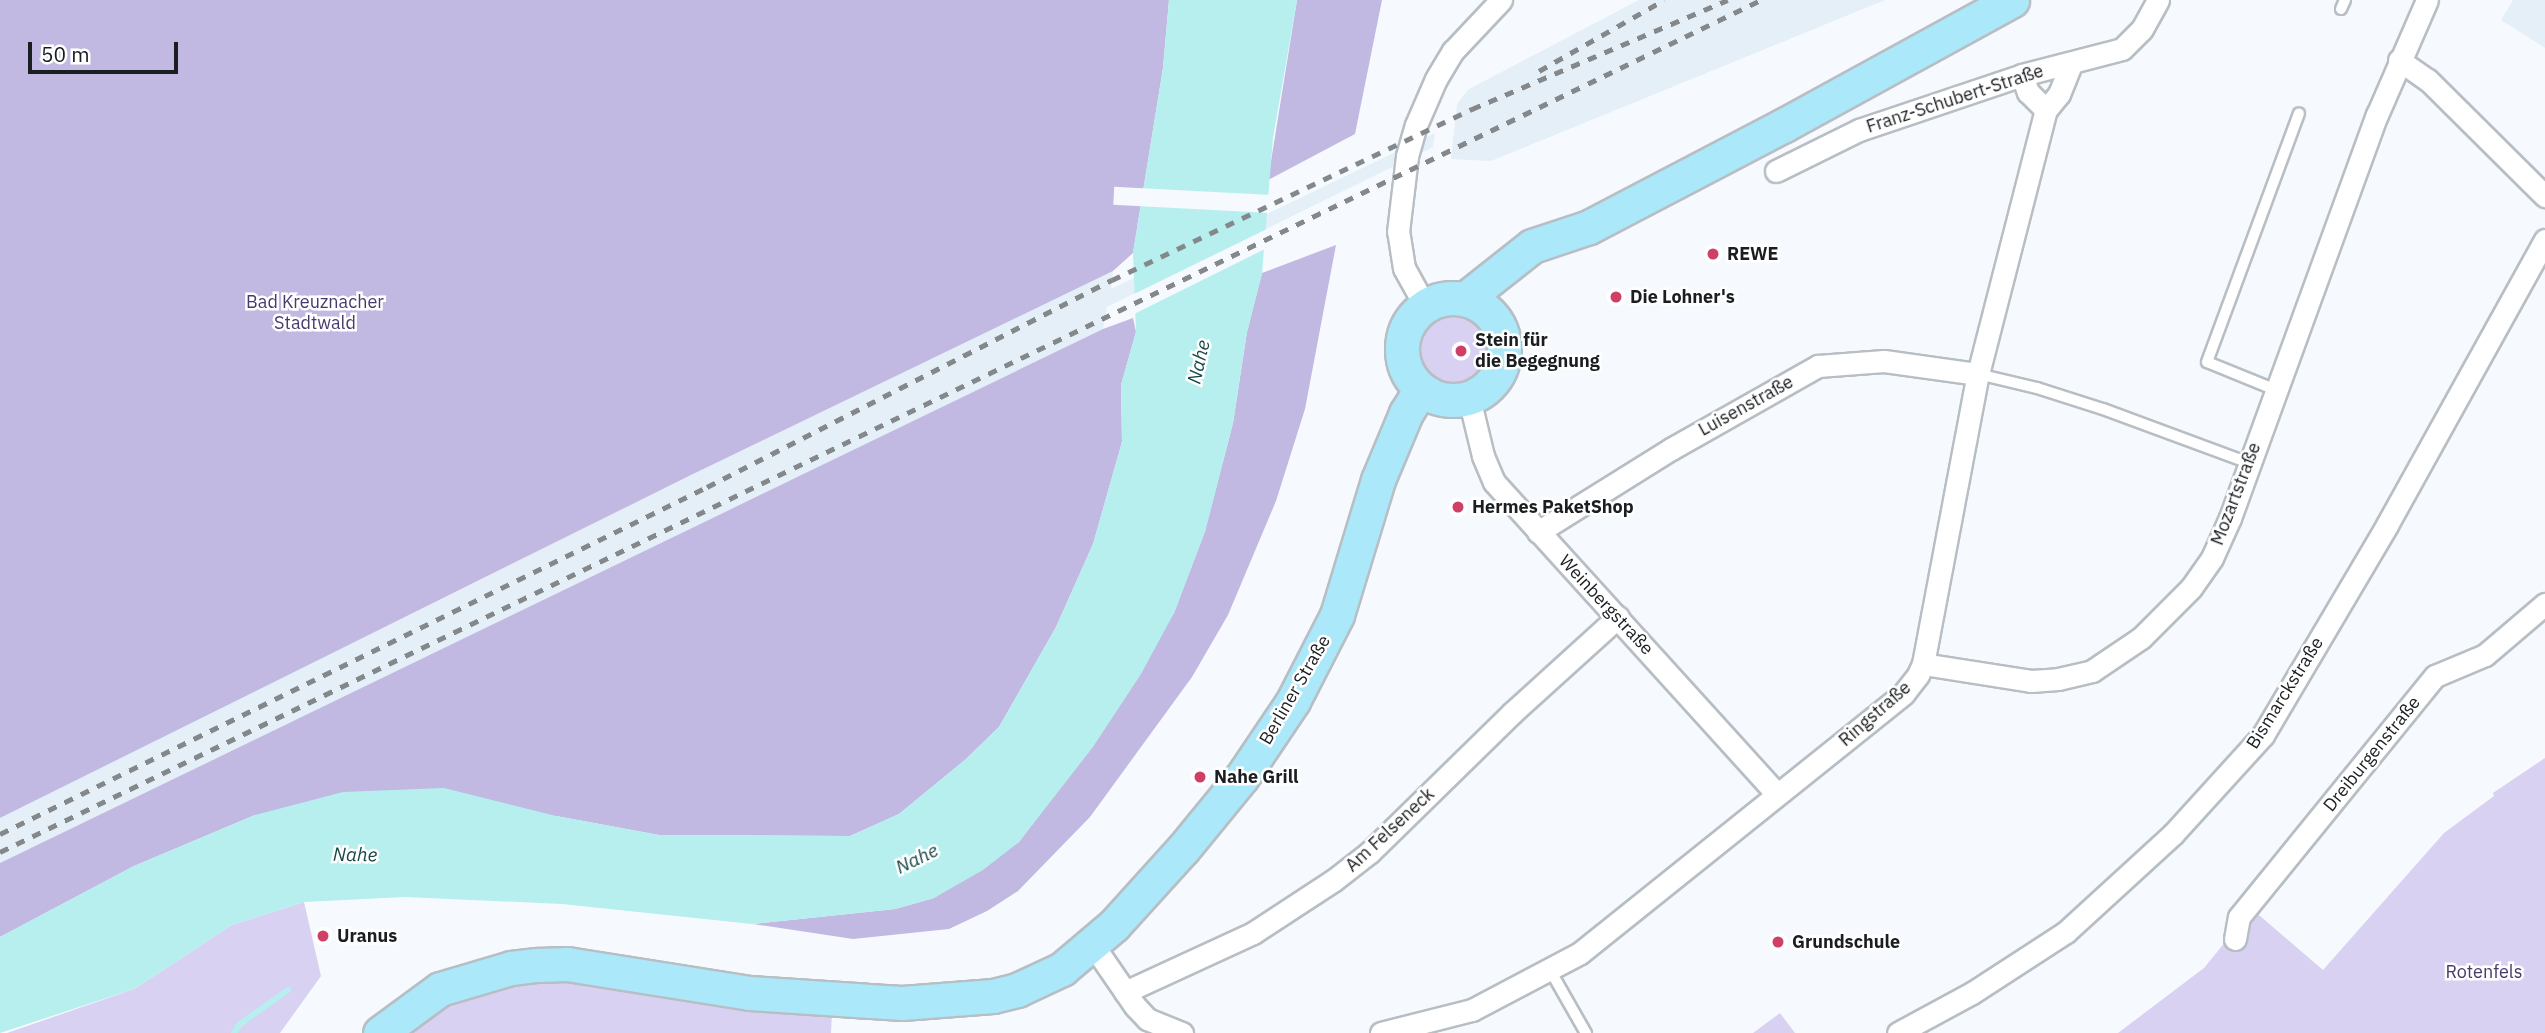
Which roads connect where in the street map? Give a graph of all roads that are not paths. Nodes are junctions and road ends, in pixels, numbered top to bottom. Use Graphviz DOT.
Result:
graph roads {
  1 [pos="1501,0"];
  2 [pos="2012,0"];
  3 [pos="2158,0"];
  4 [pos="2427,0"];
  5 [pos="2399,60"];
  6 [pos="2071,64"];
  7 [pos="2022,75"];
  8 [pos="2046,110"];
  9 [pos="2299,113"];
  10 [pos="1776,171"];
  11 [pos="2545,196"];
  12 [pos="2545,240"];
  13 [pos="1477,305"];
  14 [pos="1425,306"];
  15 [pos="1978,374"];
  16 [pos="1421,389"];
  17 [pos="2276,390"];
  18 [pos="1469,398"];
  19 [pos="2249,463"];
  20 [pos="1538,532"];
  21 [pos="2545,604"];
  22 [pos="1618,617"];
  23 [pos="1923,664"];
  24 [pos="1777,794"];
  25 [pos="2235,939"];
  26 [pos="1093,945"];
  27 [pos="1550,970"];
  28 [pos="1125,992"];
  29 [pos="380,1033"];
  30 [pos="1182,1033"];
  31 [pos="1381,1033"];
  32 [pos="1586,1033"];
  33 [pos="1898,1033"];
  1 -- 14 [label="street"];
  2 -- 13 [label="main road"];
  3 -- 6 [label="street, Franz-Schubert-Straße"];
  4 -- 5 [label="street, Mozartstraße"];
  5 -- 11 [label="street"];
  5 -- 17 [label="street, Mozartstraße"];
  6 -- 7 [label="street, Franz-Schubert-Straße"];
  6 -- 8 [label="street, Ringstraße"];
  7 -- 8 [label="street"];
  7 -- 10 [label="street, Franz-Schubert-Straße"];
  8 -- 15 [label="street, Ringstraße"];
  9 -- 17 [label="lane"];
  12 -- 33 [label="street, Bismarckstraße"];
  13 -- 14 [label="main road"];
  13 -- 18 [label="main road"];
  14 -- 16 [label="main road"];
  15 -- 19 [label="lane"];
  15 -- 20 [label="street, Luisenstraße"];
  15 -- 23 [label="street, Ringstraße"];
  16 -- 18 [label="main road"];
  16 -- 26 [label="main road, Berliner Straße"];
  17 -- 19 [label="street, Mozartstraße"];
  18 -- 20 [label="street, Weinbergstraße"];
  19 -- 23 [label="street, Mozartstraße"];
  20 -- 22 [label="street, Weinbergstraße"];
  21 -- 25 [label="street, Dreiburgenstraße"];
  22 -- 24 [label="street, Weinbergstraße"];
  22 -- 28 [label="street, Am Felseneck"];
  23 -- 24 [label="street, Ringstraße"];
  24 -- 27 [label="street, Ringstraße"];
  26 -- 28 [label="street"];
  26 -- 29 [label="main road, Berliner Straße"];
  27 -- 31 [label="street, Ringstraße"];
  27 -- 32 [label="lane"];
  28 -- 30 [label="street"];
}
